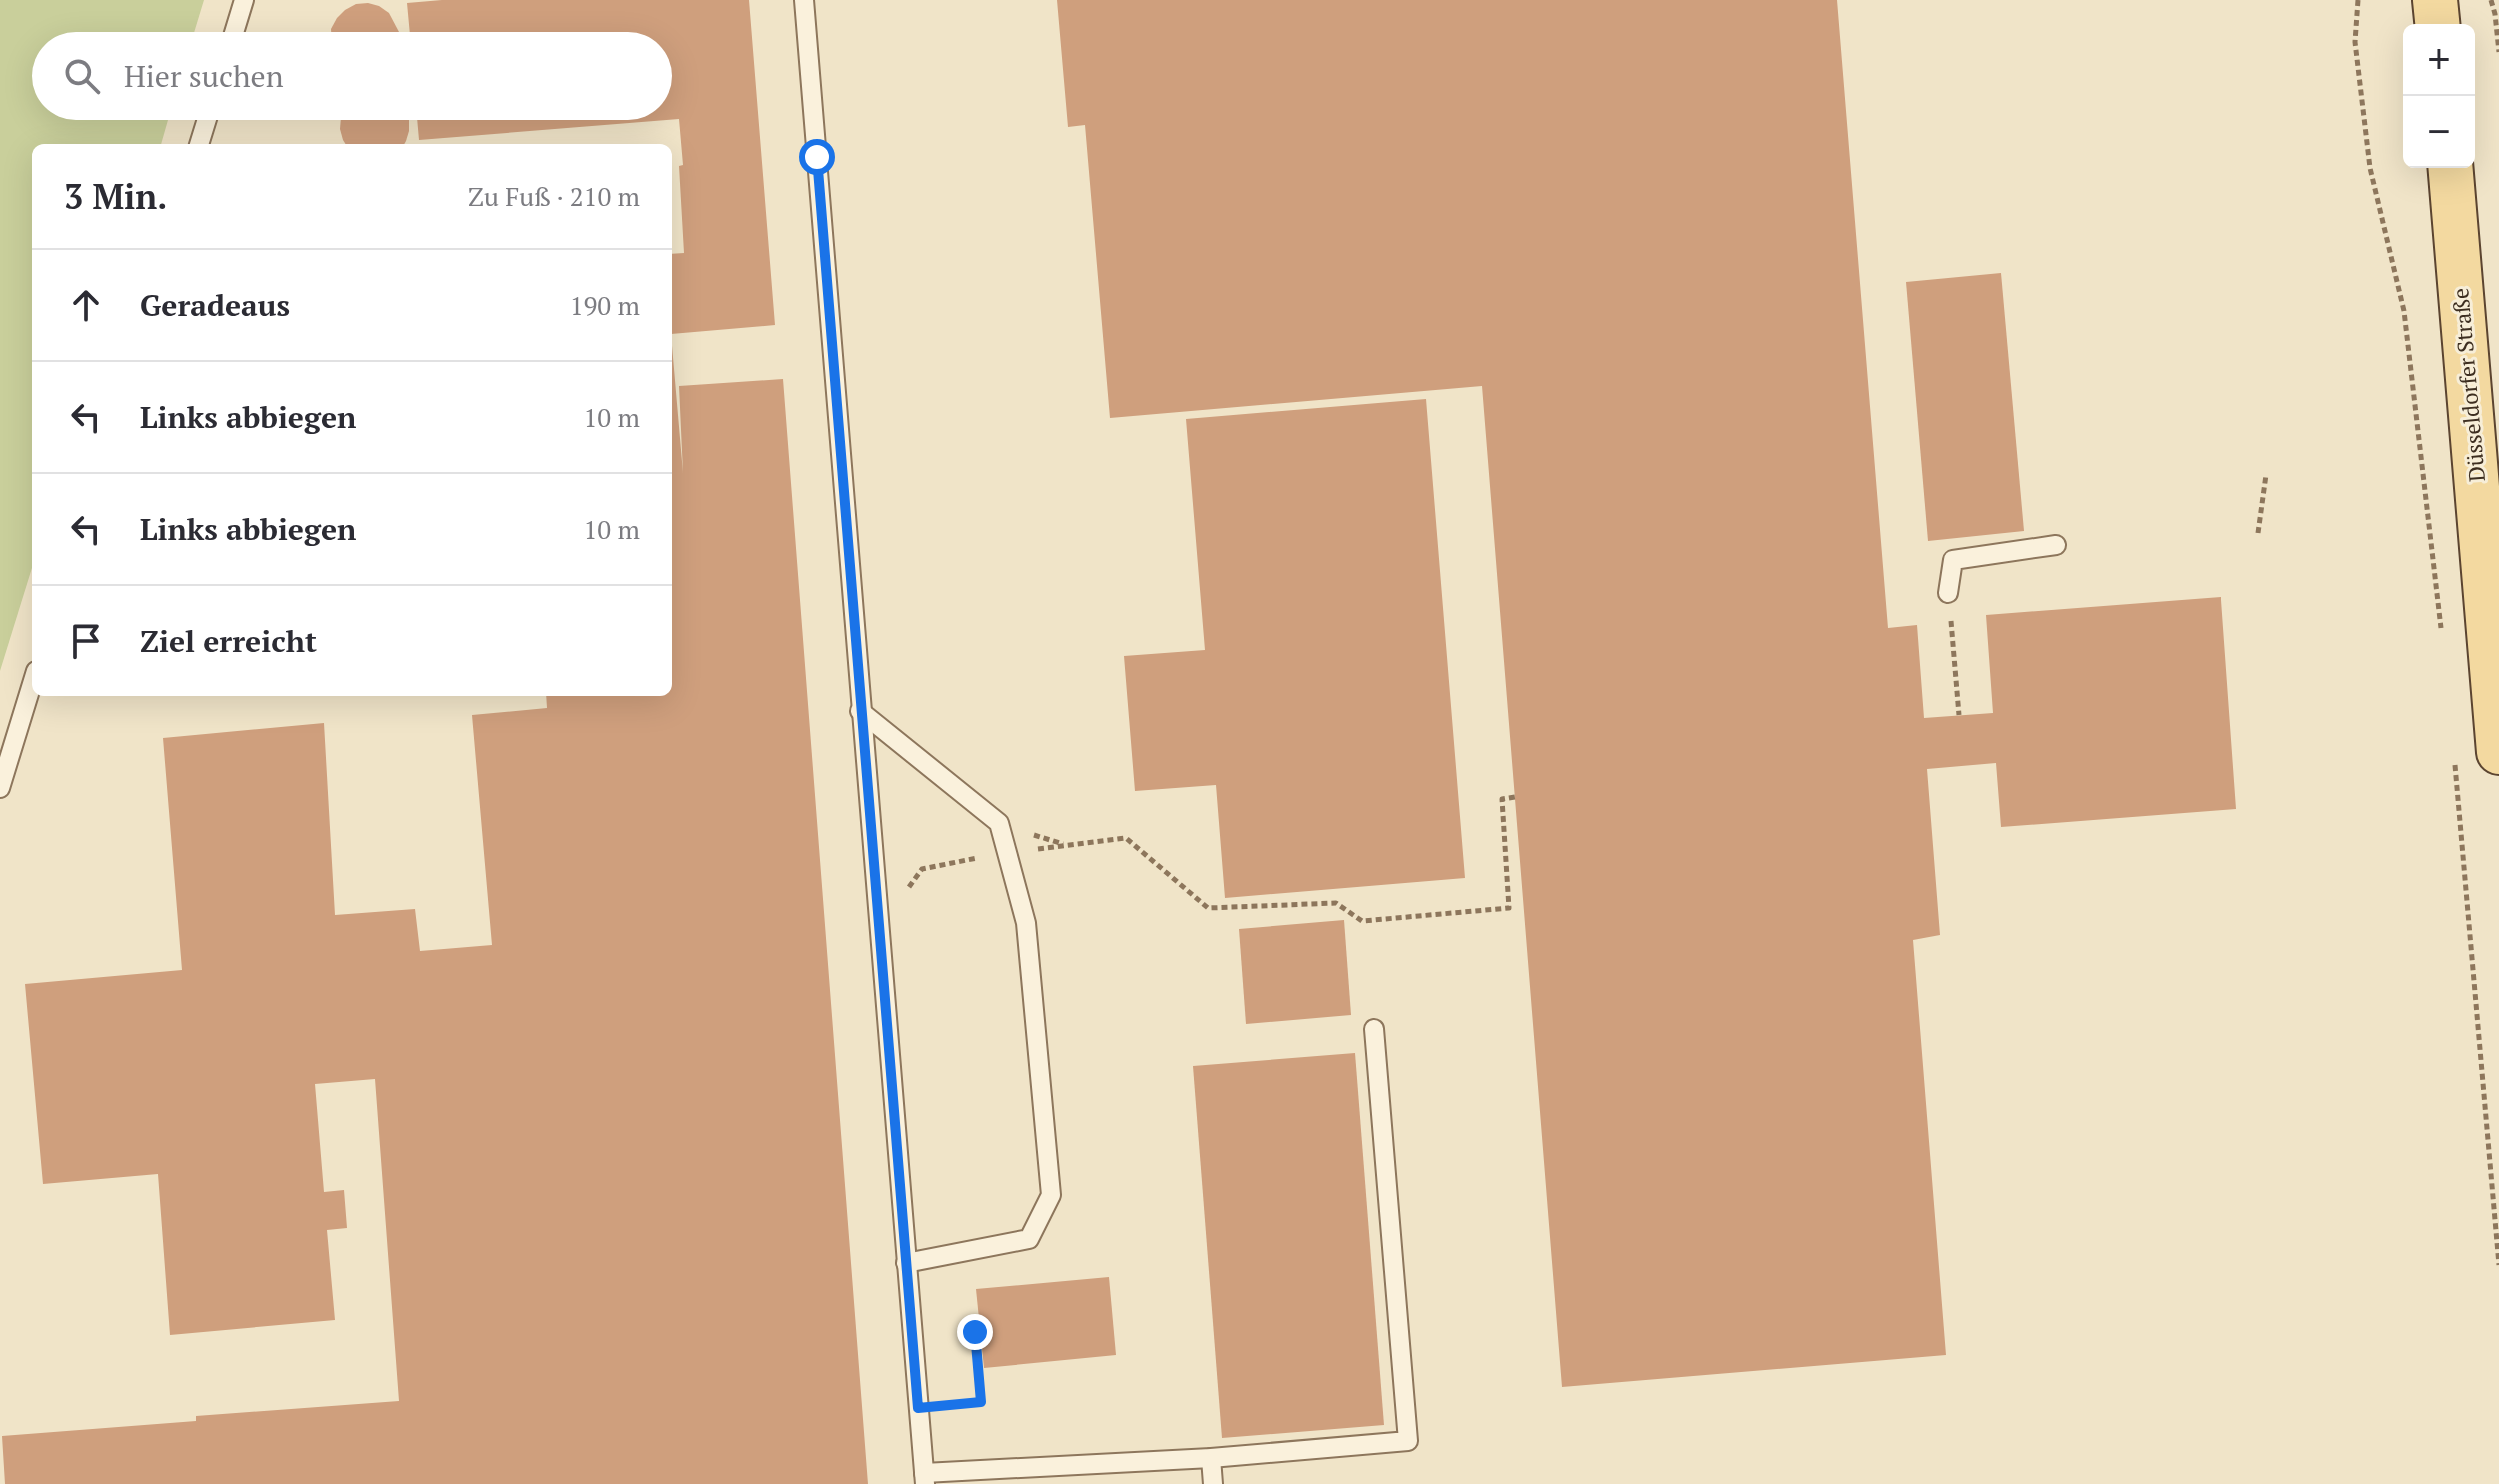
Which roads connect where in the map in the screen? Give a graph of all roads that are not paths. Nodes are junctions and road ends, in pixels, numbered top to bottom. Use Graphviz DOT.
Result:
graph roads {
  1 [pos="244,0"];
  2 [pos="804,0"];
  3 [pos="2435,0"];
  4 [pos="2437,24"];
  5 [pos="234,32"];
  6 [pos="207,120"];
  7 [pos="199,144"];
  8 [pos="2450,168"];
  9 [pos="2056,545"];
  10 [pos="1948,593"];
  11 [pos="32,684"];
  12 [pos="860,711"];
  13 [pos="2499,752"];
  14 [pos="0,788"];
  15 [pos="1374,1029"];
  16 [pos="906,1263"];
  17 [pos="1211,1458"];
  18 [pos="924,1478"];
  19 [pos="1213,1484"];
  1 -- 5 [label="lane"];
  2 -- 12 [label="lane"];
  3 -- 4 [label="main road"];
  6 -- 7 [label="lane"];
  8 -- 13 [label="main road, Düsseldorfer Straße"];
  9 -- 10 [label="lane"];
  11 -- 14 [label="lane"];
  12 -- 16 [label="lane"];
  12 -- 16 [label="lane"];
  15 -- 17 [label="lane"];
  16 -- 18 [label="lane"];
  17 -- 18 [label="lane"];
  17 -- 19 [label="lane"];
}
